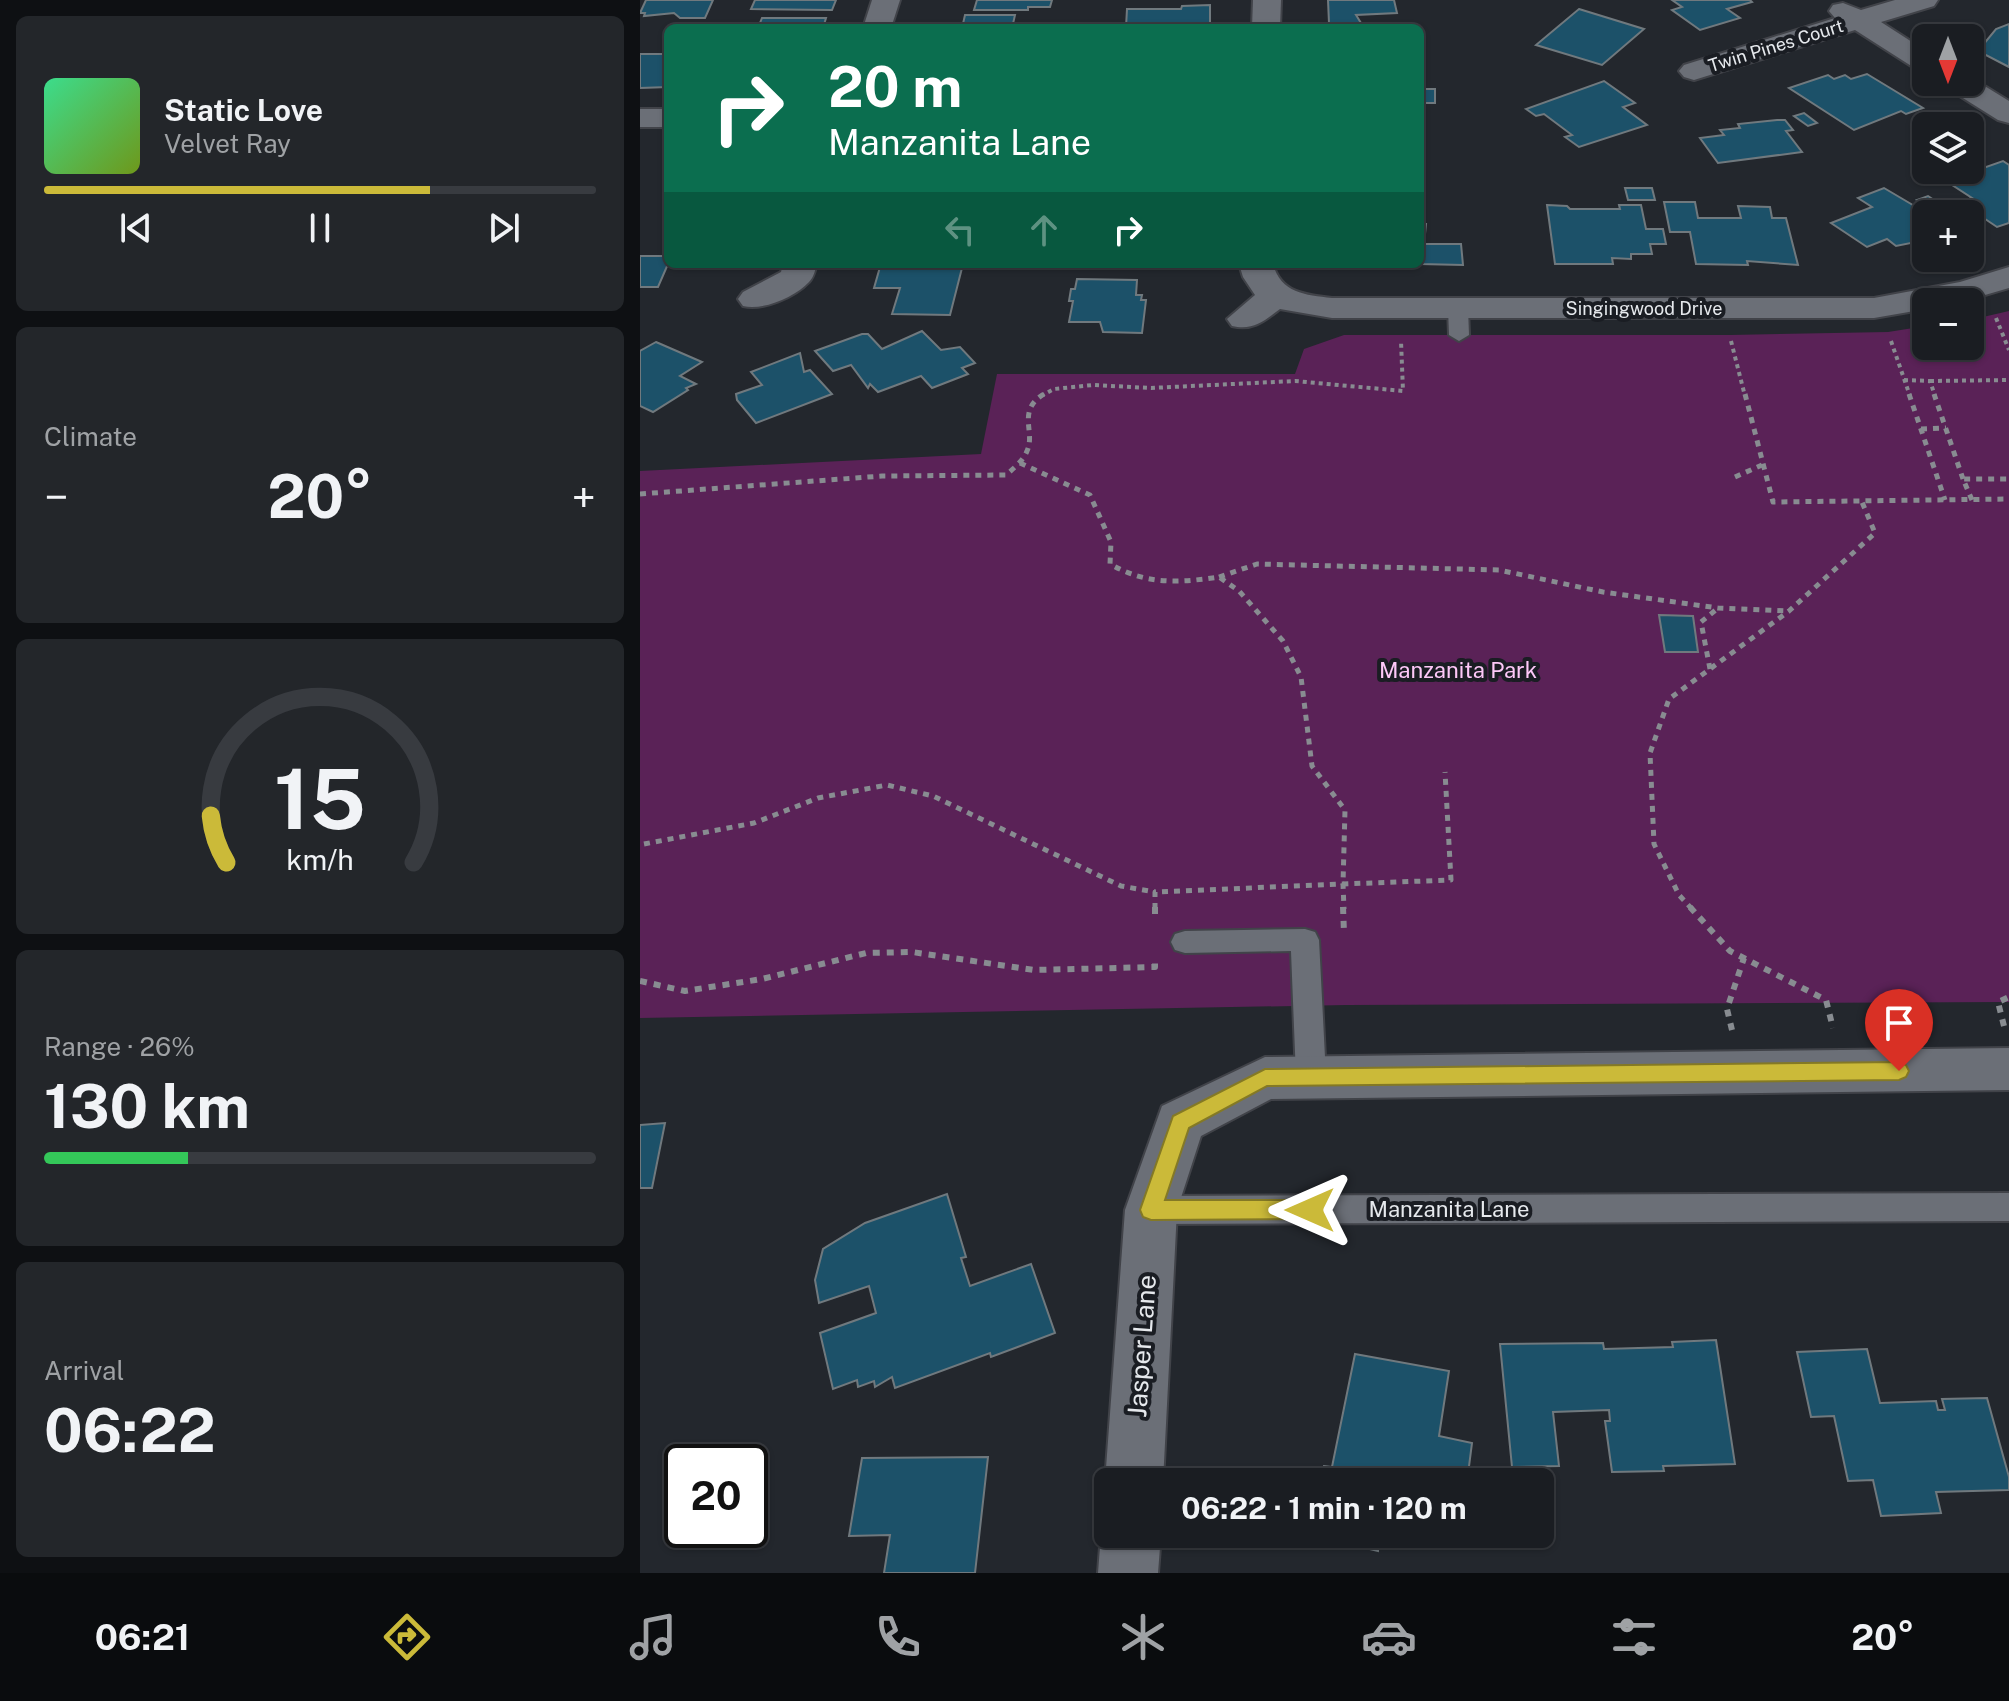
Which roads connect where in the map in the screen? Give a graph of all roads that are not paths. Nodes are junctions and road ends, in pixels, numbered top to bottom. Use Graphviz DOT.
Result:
graph roads {
  1 [pos="886,0"];
  2 [pos="1267,0"];
  3 [pos="1825,0"];
  4 [pos="1924,0"];
  5 [pos="1859,21"];
  6 [pos="878,24"];
  7 [pos="1266,24"];
  8 [pos="1912,54"];
  9 [pos="1694,71"];
  10 [pos="1980,96"];
  11 [pos="2009,114"];
  12 [pos="640,118"];
  13 [pos="664,118"];
  14 [pos="799,268"];
  15 [pos="1257,268"];
  16 [pos="2009,277"];
  17 [pos="1276,296"];
  18 [pos="755,299"];
  19 [pos="1244,319"];
  20 [pos="1185,942"];
  21 [pos="2007,1049"];
  22 [pos="1311,1077"];
  23 [pos="2009,1207"];
  24 [pos="1151,1210"];
  25 [pos="1135,1468"];
  26 [pos="1130,1548"];
  27 [pos="1128,1573"];
  1 -- 6 [label="street"];
  2 -- 7 [label="street"];
  3 -- 5 [label="street"];
  4 -- 5 [label="street, Twin Pines Court"];
  5 -- 8 [label="street"];
  5 -- 9 [label="street, Twin Pines Court"];
  10 -- 11 [label="street"];
  12 -- 13 [label="street"];
  14 -- 18 [label="street"];
  15 -- 17 [label="street"];
  16 -- 17 [label="street, Singingwood Drive"];
  17 -- 19 [label="street"];
  20 -- 22 [label="lane"];
  21 -- 22 [label="street"];
  22 -- 24 [label="street"];
  23 -- 24 [label="lane, Manzanita Lane"];
  24 -- 25 [label="street, Jasper Lane"];
  26 -- 27 [label="street"];
}
